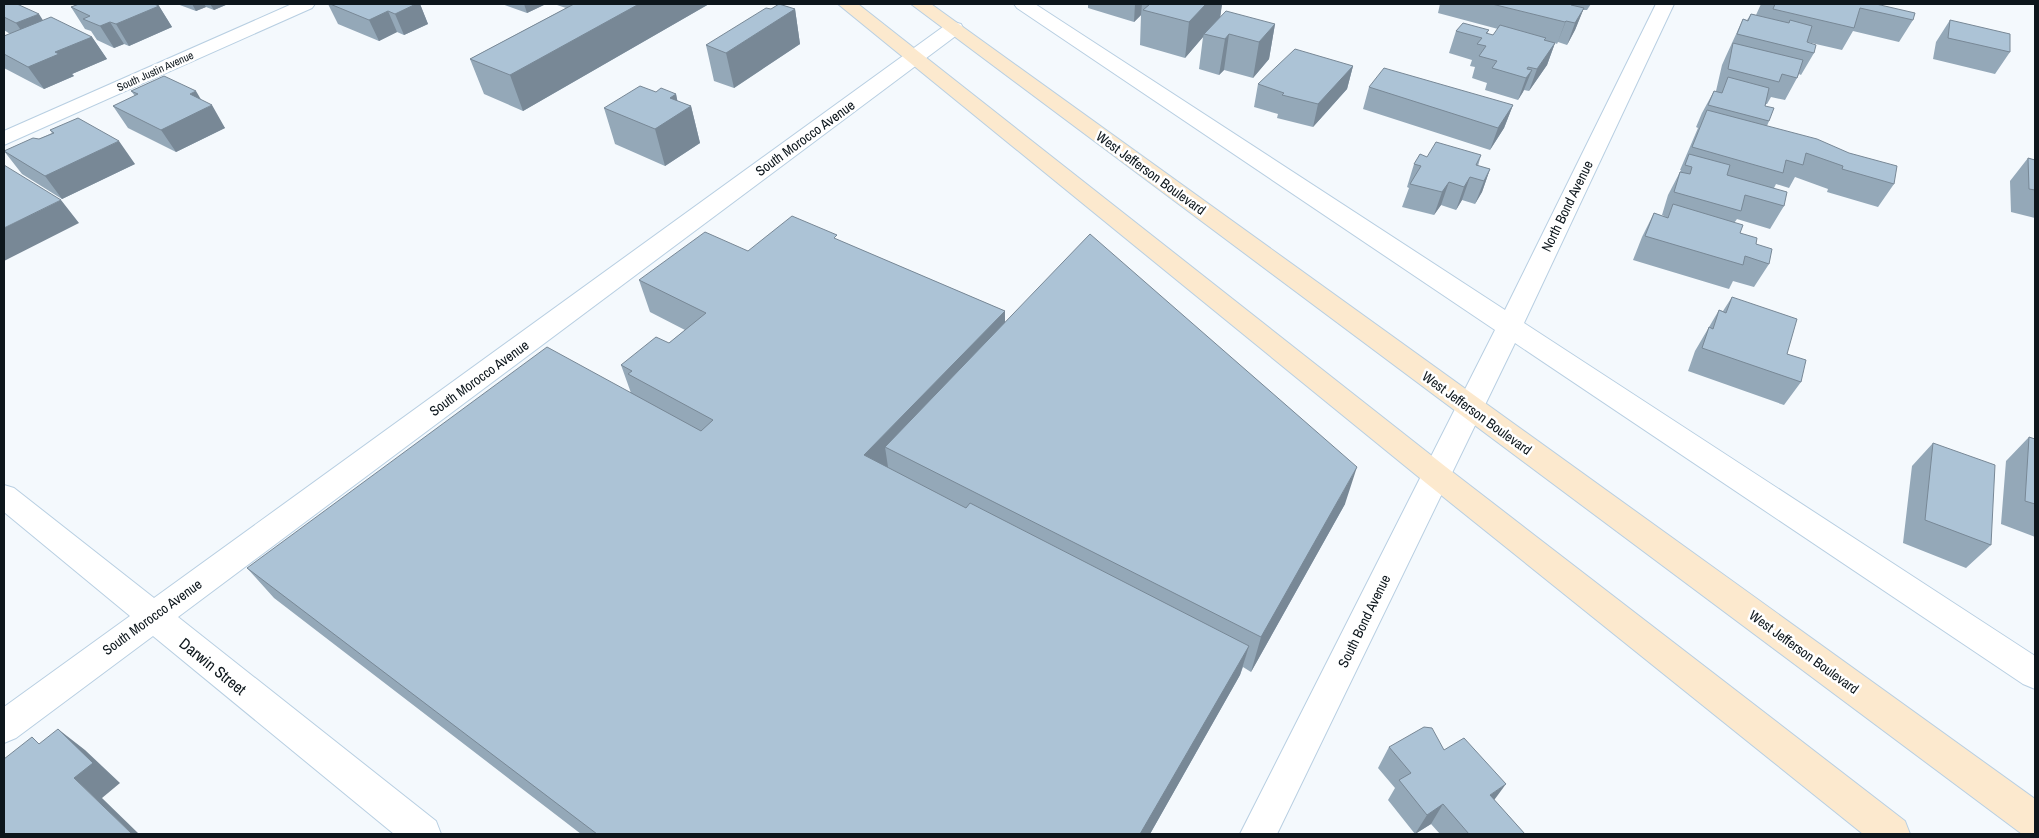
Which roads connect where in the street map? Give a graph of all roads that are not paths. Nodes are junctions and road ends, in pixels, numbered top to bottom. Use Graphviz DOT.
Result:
graph roads {
  1 [pos="306,4"];
  2 [pos="847,4"];
  3 [pos="920,4"];
  4 [pos="1023,4"];
  5 [pos="1665,4"];
  6 [pos="954,28"];
  7 [pos="915,58"];
  8 [pos="4,139"];
  9 [pos="1509,326"];
  10 [pos="1470,409"];
  11 [pos="1436,475"];
  12 [pos="4,496"];
  13 [pos="152,617"];
  14 [pos="2035,674"];
  15 [pos="4,727"];
  16 [pos="2035,821"];
  17 [pos="423,834"];
  18 [pos="1258,834"];
  19 [pos="1892,834"];
  1 -- 8 [label="street, South Justin Avenue"];
  2 -- 7 [label="main road"];
  3 -- 6 [label="main road, West Jefferson Boulevard"];
  4 -- 9 [label="street"];
  5 -- 9 [label="street, North Bond Avenue"];
  6 -- 7 [label="street, South Morocco Avenue"];
  6 -- 10 [label="main road, West Jefferson Boulevard"];
  7 -- 11 [label="main road"];
  7 -- 13 [label="street, South Morocco Avenue"];
  9 -- 10 [label="street, North Bond Avenue"];
  9 -- 14 [label="street"];
  10 -- 11 [label="street, South Bond Avenue"];
  10 -- 16 [label="main road, West Jefferson Boulevard"];
  11 -- 18 [label="street, South Bond Avenue"];
  11 -- 19 [label="main road"];
  12 -- 13 [label="street, Darwin Street"];
  13 -- 15 [label="street, South Morocco Avenue"];
  13 -- 17 [label="street, Darwin Street"];
}
